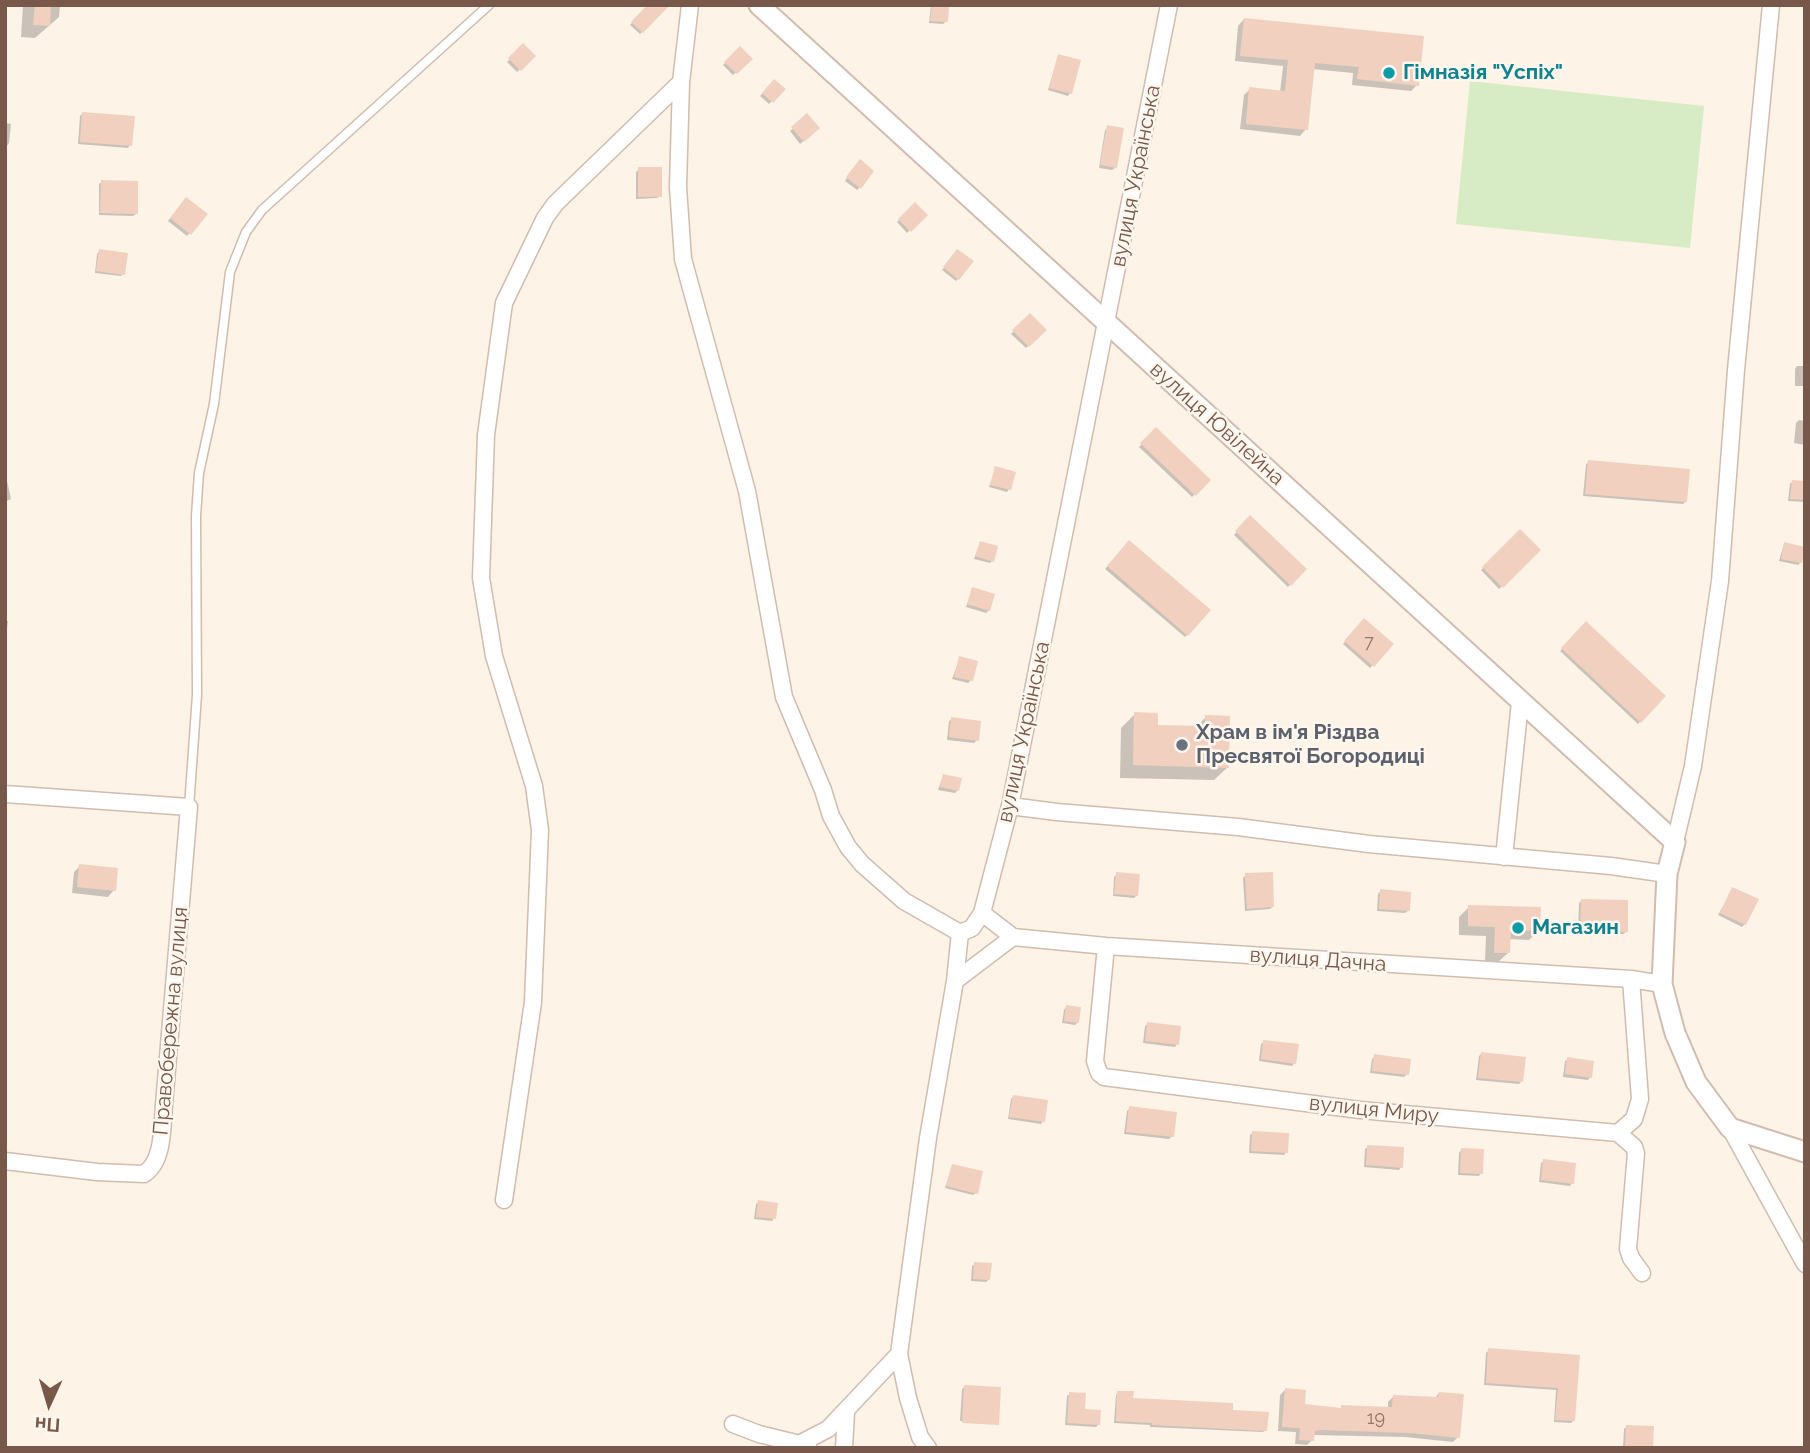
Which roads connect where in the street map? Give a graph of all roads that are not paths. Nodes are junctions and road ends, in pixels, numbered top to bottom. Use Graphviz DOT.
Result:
graph roads {
  1 [pos="489,5"];
  2 [pos="690,5"];
  3 [pos="759,5"];
  4 [pos="1169,5"];
  5 [pos="1771,5"];
  6 [pos="681,82"];
  7 [pos="1107,324"];
  8 [pos="1520,702"];
  9 [pos="5,794"];
  10 [pos="1010,806"];
  11 [pos="189,807"];
  12 [pos="1675,842"];
  13 [pos="1504,857"];
  14 [pos="1667,874"];
  15 [pos="982,913"];
  16 [pos="960,933"];
  17 [pos="1013,937"];
  18 [pos="1106,946"];
  19 [pos="1631,979"];
  20 [pos="955,981"];
  21 [pos="1662,984"];
  22 [pos="1730,1128"];
  23 [pos="1618,1133"];
  24 [pos="1805,1152"];
  25 [pos="5,1161"];
  26 [pos="504,1200"];
  27 [pos="1805,1264"];
  28 [pos="1642,1273"];
  29 [pos="899,1354"];
  30 [pos="846,1412"];
  31 [pos="733,1424"];
  32 [pos="806,1446"];
  33 [pos="845,1448"];
  34 [pos="928,1448"];
  1 -- 11 [label="lane"];
  2 -- 6 [label="street"];
  3 -- 7 [label="street, вулиця Ювілейна"];
  4 -- 7 [label="street, вулиця Українська"];
  5 -- 12 [label="street"];
  6 -- 16 [label="street"];
  6 -- 26 [label="street"];
  7 -- 8 [label="street, вулиця Ювілейна"];
  7 -- 10 [label="street, вулиця Українська"];
  8 -- 12 [label="street, вулиця Ювілейна"];
  8 -- 13 [label="street"];
  9 -- 11 [label="street"];
  10 -- 13 [label="street"];
  10 -- 15 [label="street, вулиця Українська"];
  11 -- 25 [label="street, Правобережна вулиця"];
  12 -- 14 [label="street"];
  13 -- 14 [label="street"];
  14 -- 21 [label="street"];
  15 -- 16 [label="street"];
  15 -- 17 [label="street"];
  16 -- 20 [label="street"];
  17 -- 18 [label="street, вулиця Дачна"];
  17 -- 20 [label="street"];
  18 -- 19 [label="street, вулиця Дачна"];
  18 -- 23 [label="street, вулиця Миру"];
  19 -- 21 [label="street, вулиця Дачна"];
  19 -- 23 [label="street"];
  20 -- 29 [label="street"];
  21 -- 22 [label="street"];
  22 -- 24 [label="street"];
  22 -- 27 [label="street"];
  23 -- 28 [label="street"];
  29 -- 30 [label="street"];
  29 -- 34 [label="street"];
  30 -- 32 [label="street"];
  30 -- 33 [label="street"];
  31 -- 32 [label="street"];
}
